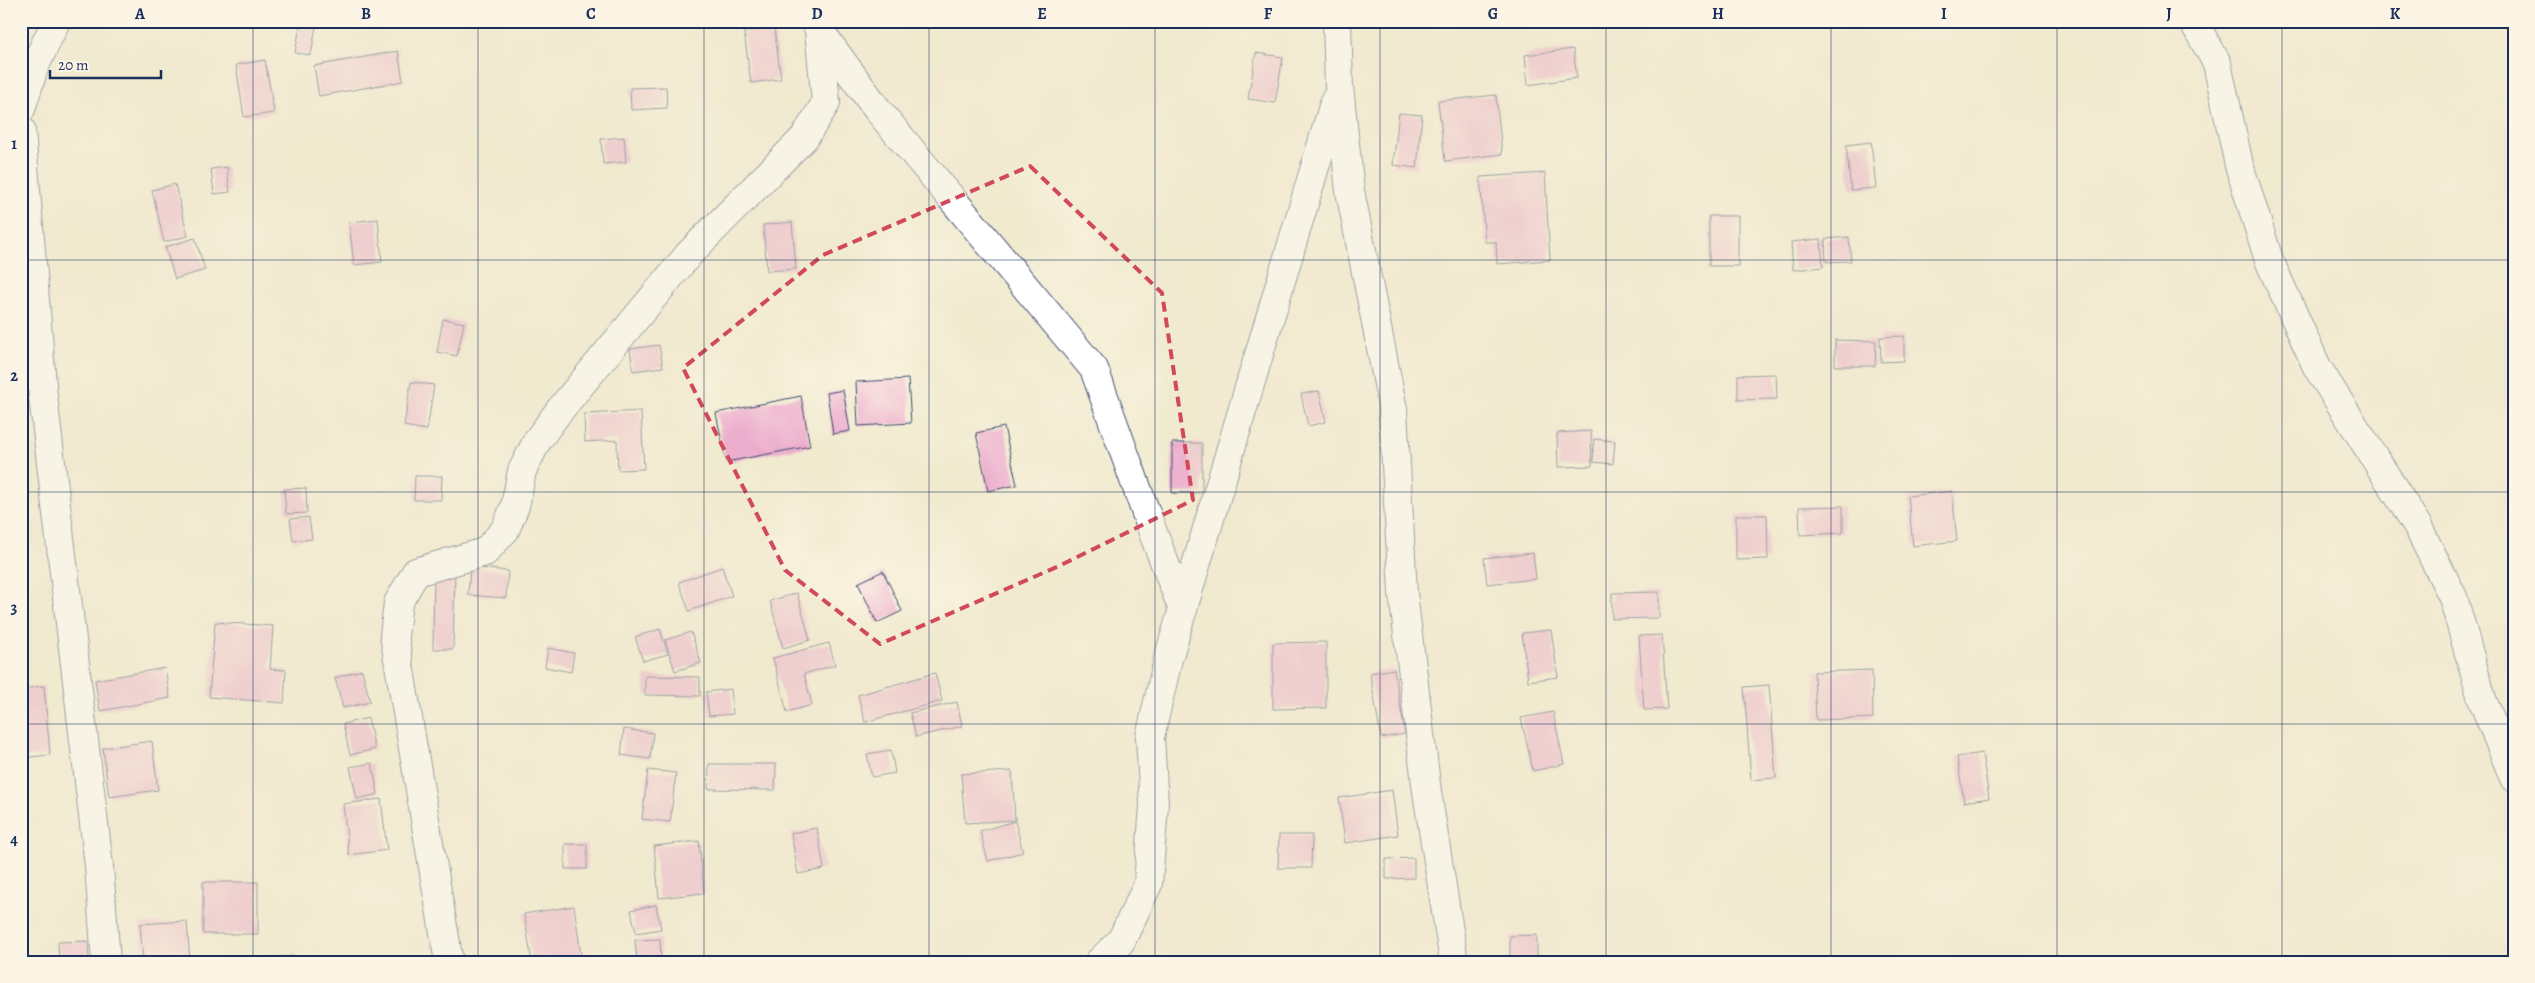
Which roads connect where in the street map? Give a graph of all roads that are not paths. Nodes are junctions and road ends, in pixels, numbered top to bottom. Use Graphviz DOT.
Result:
graph roads {
  1 [pos="56,21"];
  2 [pos="1338,21"];
  3 [pos="2193,21"];
  4 [pos="817,26"];
  5 [pos="1339,87"];
  6 [pos="21,109"];
  7 [pos="21,130"];
  8 [pos="31,364"];
  9 [pos="1183,610"];
  10 [pos="2514,778"];
  11 [pos="106,962"];
  12 [pos="449,962"];
  13 [pos="1099,962"];
  14 [pos="1454,962"];
  1 -- 6 [label="street"];
  2 -- 5 [label="street"];
  3 -- 10 [label="street"];
  4 -- 9 [label="street"];
  4 -- 12 [label="street"];
  5 -- 9 [label="street"];
  5 -- 14 [label="street"];
  7 -- 8 [label="street"];
  8 -- 11 [label="street"];
  9 -- 13 [label="street"];
}
